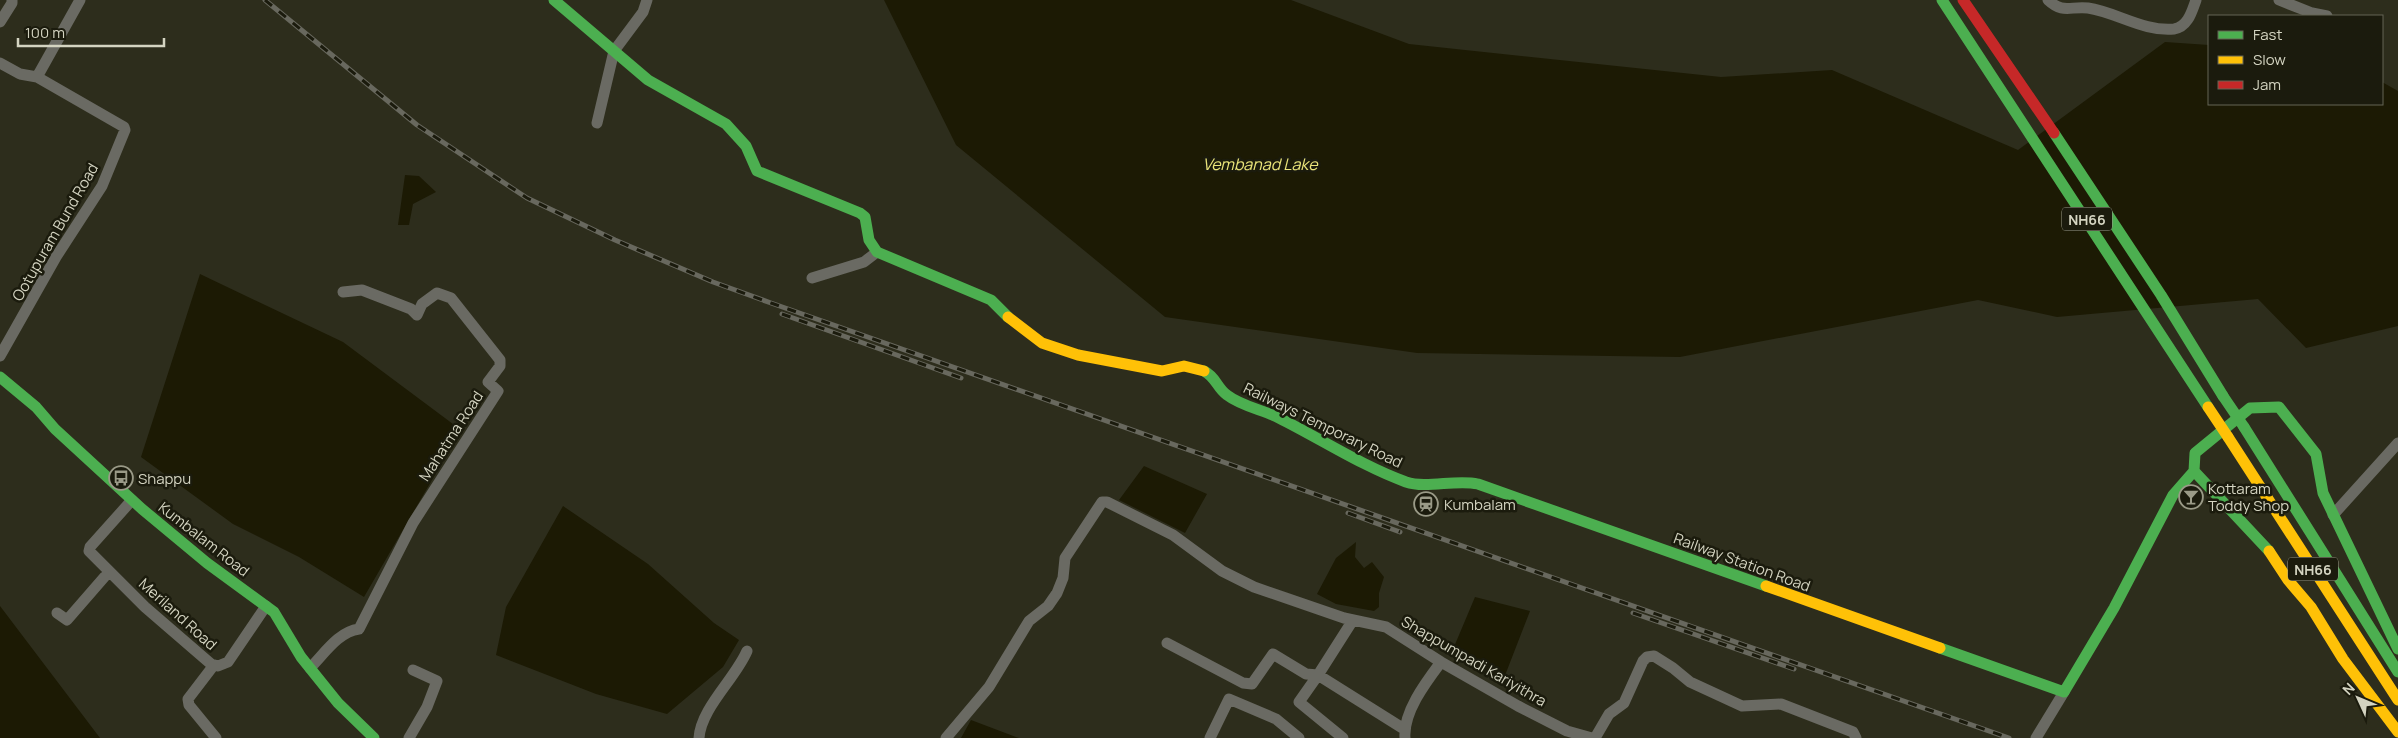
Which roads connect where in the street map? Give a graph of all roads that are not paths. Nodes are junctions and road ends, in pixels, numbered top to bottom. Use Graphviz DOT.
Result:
graph roads {
  1 [pos="12,0"];
  2 [pos="80,0"];
  3 [pos="554,0"];
  4 [pos="647,0"];
  5 [pos="1942,0"];
  6 [pos="1963,0"];
  7 [pos="2048,0"];
  8 [pos="2196,0"];
  9 [pos="2279,0"];
  10 [pos="2081,4"];
  11 [pos="2322,15"];
  12 [pos="0,22"];
  13 [pos="614,51"];
  14 [pos="0,63"];
  15 [pos="36,77"];
  16 [pos="597,123"];
  17 [pos="877,252"];
  18 [pos="812,278"];
  19 [pos="343,292"];
  20 [pos="0,356"];
  21 [pos="0,376"];
  22 [pos="2398,443"];
  23 [pos="2194,471"];
  24 [pos="1407,482"];
  25 [pos="132,500"];
  26 [pos="2333,515"];
  27 [pos="107,569"];
  28 [pos="266,606"];
  29 [pos="57,613"];
  30 [pos="1353,620"];
  31 [pos="1167,644"];
  32 [pos="2398,649"];
  33 [pos="748,651"];
  34 [pos="1441,662"];
  35 [pos="214,665"];
  36 [pos="310,668"];
  37 [pos="413,670"];
  38 [pos="2398,672"];
  39 [pos="1318,675"];
  40 [pos="2064,692"];
  41 [pos="2398,700"];
  42 [pos="2398,732"];
  43 [pos="1405,734"];
  44 [pos="216,738"];
  45 [pos="374,738"];
  46 [pos="409,738"];
  47 [pos="699,738"];
  48 [pos="946,738"];
  49 [pos="1210,738"];
  50 [pos="1300,738"];
  51 [pos="1343,738"];
  52 [pos="1594,738"];
  53 [pos="1856,738"];
  54 [pos="2036,738"];
  1 -- 12 [label="street"];
  2 -- 15 [label="street"];
  3 -- 13 [label="main road"];
  4 -- 13 [label="street"];
  5 -- 41 [label="main road, NH66, bridge"];
  6 -- 38 [label="main road, NH66, bridge"];
  7 -- 10 [label="street"];
  8 -- 10 [label="street"];
  9 -- 11 [label="street"];
  13 -- 16 [label="street"];
  13 -- 17 [label="main road"];
  14 -- 15 [label="street"];
  15 -- 20 [label="street, Ootupuram Bund Road"];
  17 -- 18 [label="street"];
  17 -- 24 [label="main road, Railways Temporary Road"];
  19 -- 36 [label="street, Mahatma Road"];
  21 -- 25 [label="main road, Kumbalam Road"];
  22 -- 26 [label="street"];
  23 -- 26 [label="main road"];
  23 -- 40 [label="main road"];
  23 -- 42 [label="main road"];
  24 -- 40 [label="main road, Railway Station Road"];
  25 -- 27 [label="street, Meriland Road"];
  25 -- 28 [label="main road, Kumbalam Road"];
  26 -- 32 [label="main road"];
  27 -- 29 [label="street"];
  27 -- 35 [label="street, Meriland Road"];
  28 -- 35 [label="street, Meriland Road"];
  28 -- 36 [label="main road, Kumbalam Road"];
  30 -- 34 [label="street, Shappumpadi Kariyithra"];
  30 -- 39 [label="street"];
  30 -- 48 [label="street, Shappumpadi Kariyithra"];
  31 -- 39 [label="street"];
  33 -- 47 [label="street"];
  34 -- 43 [label="street"];
  34 -- 52 [label="street, Shappumpadi Kariyithra"];
  35 -- 44 [label="street"];
  36 -- 45 [label="main road, Kumbalam Road"];
  37 -- 46 [label="street"];
  39 -- 43 [label="street"];
  39 -- 51 [label="street"];
  40 -- 54 [label="street"];
  49 -- 50 [label="street"];
  52 -- 53 [label="street, Shappumpadi Kariyithra"];
}
